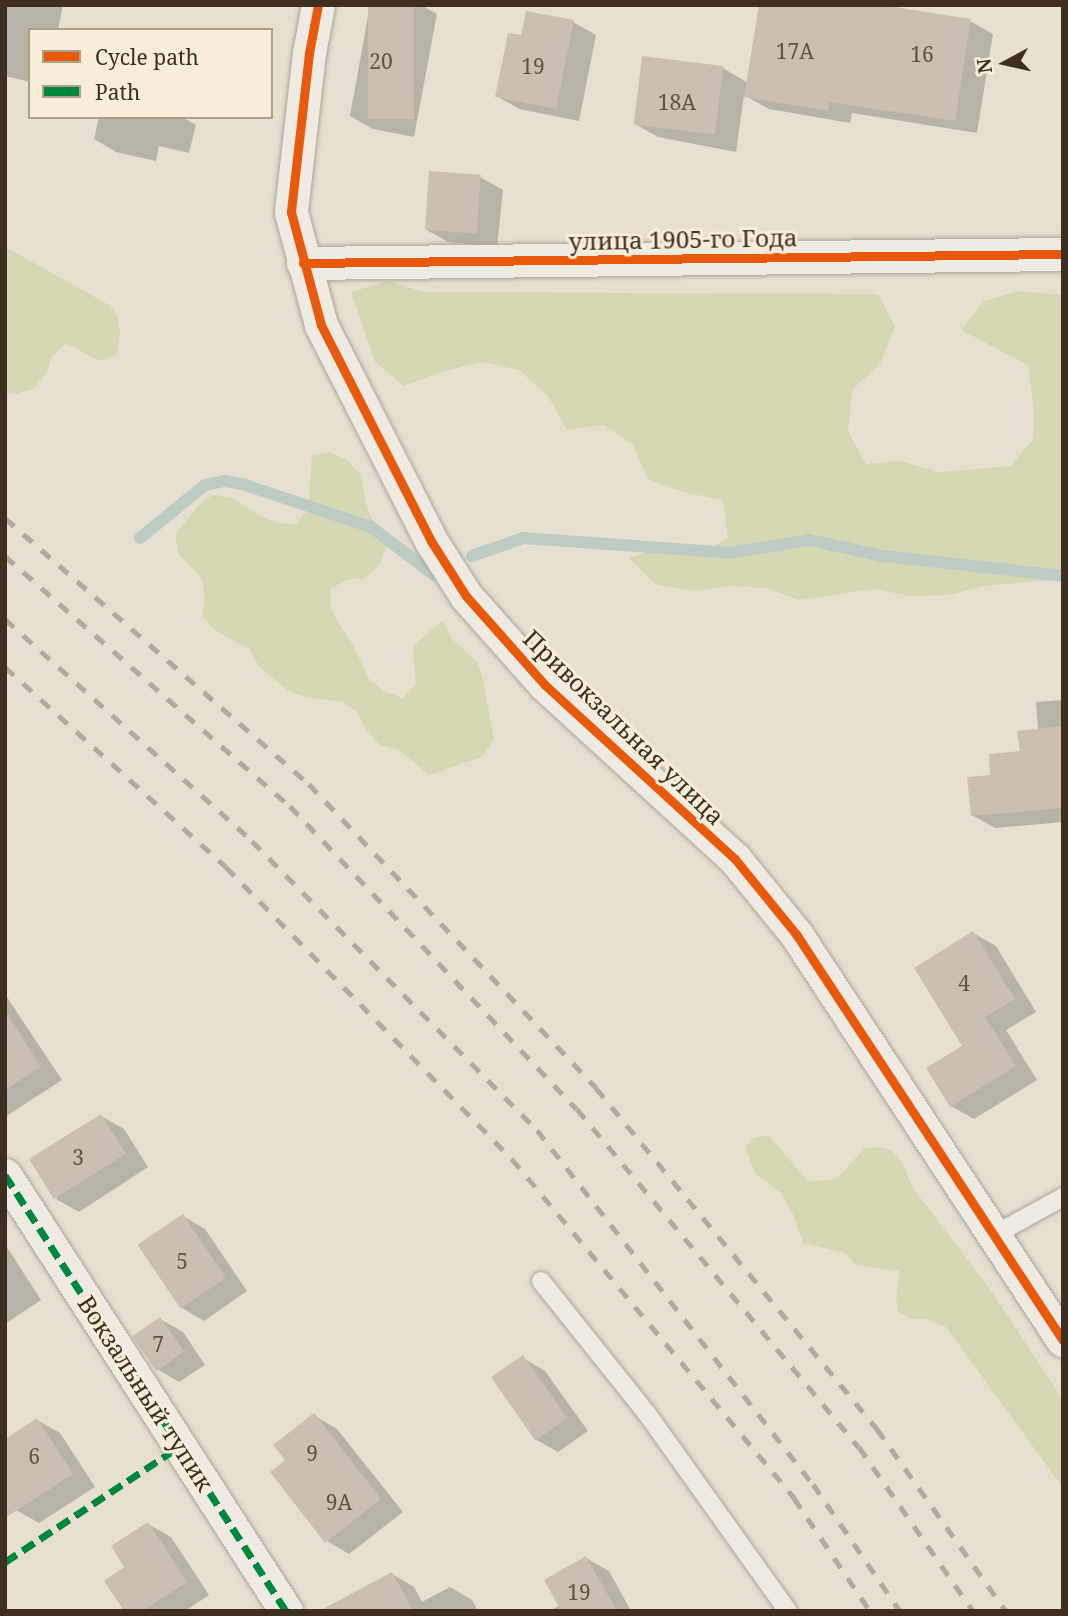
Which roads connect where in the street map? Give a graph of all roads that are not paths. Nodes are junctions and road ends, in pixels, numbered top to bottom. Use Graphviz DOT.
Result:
graph roads {
  1 [pos="318,5"];
  2 [pos="1063,254"];
  3 [pos="303,263"];
  4 [pos="5,1175"];
  5 [pos="1063,1197"];
  6 [pos="994,1235"];
  7 [pos="541,1281"];
  8 [pos="1063,1340"];
  9 [pos="286,1611"];
  10 [pos="789,1611"];
  1 -- 3 [label="street, Привокзальная улица"];
  2 -- 3 [label="street, улица 1905-го Года"];
  3 -- 6 [label="street, Привокзальная улица"];
  4 -- 9 [label="street, Вокзальный тупик"];
  5 -- 6 [label="lane"];
  6 -- 8 [label="street, Привокзальная улица"];
  7 -- 10 [label="lane"];
}
